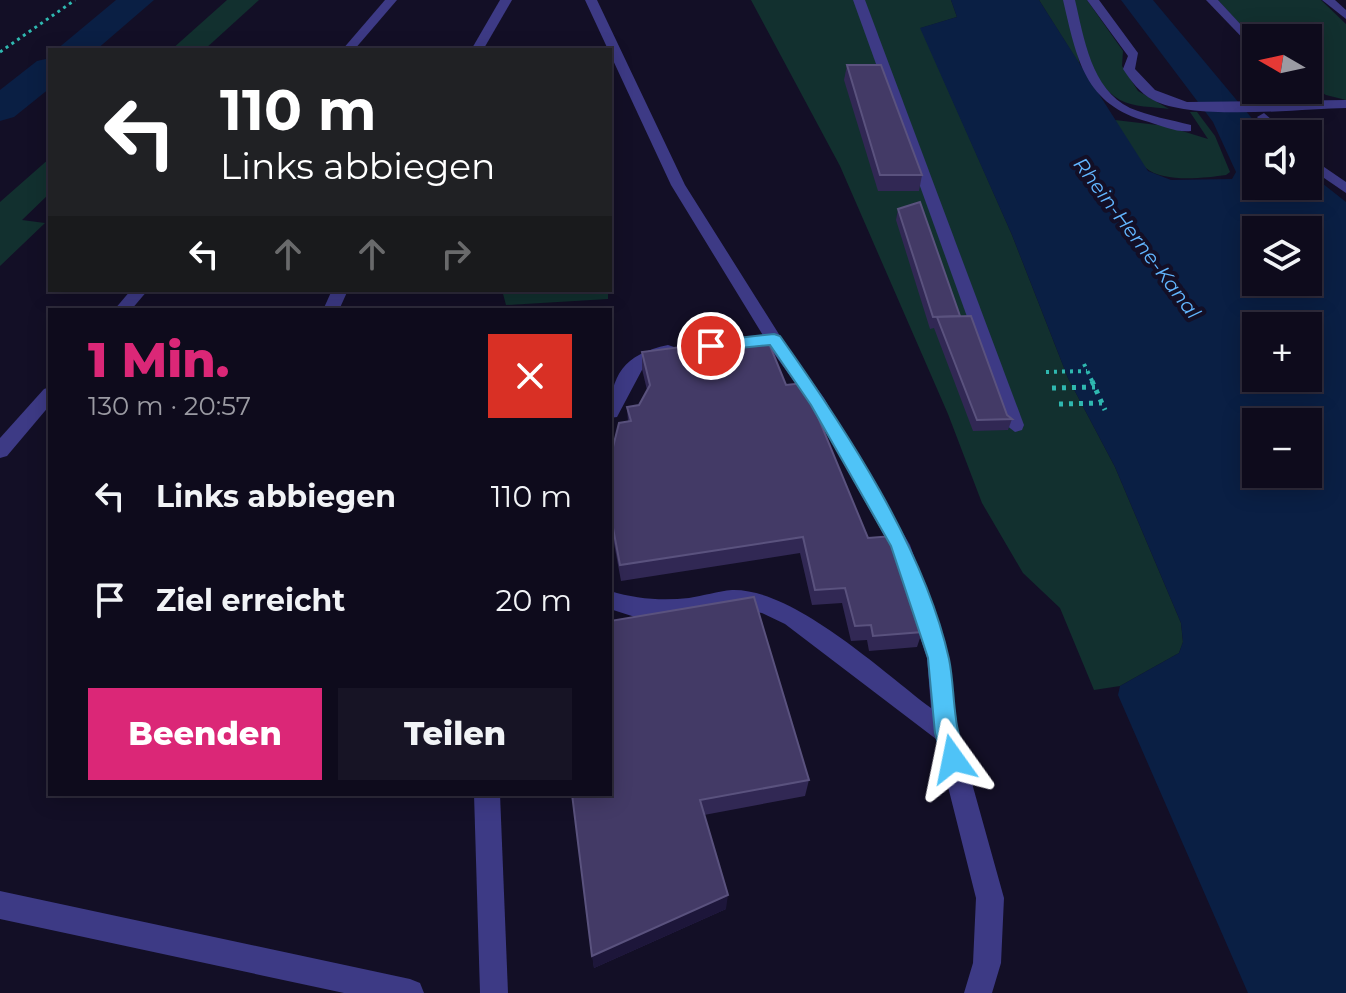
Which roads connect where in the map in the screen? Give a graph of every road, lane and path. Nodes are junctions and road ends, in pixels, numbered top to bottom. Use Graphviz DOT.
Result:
graph roads {
  1 [pos="75,0"];
  2 [pos="391,0"];
  3 [pos="506,0"];
  4 [pos="591,0"];
  5 [pos="859,0"];
  6 [pos="1069,0"];
  7 [pos="1093,0"];
  8 [pos="1212,0"];
  9 [pos="1328,0"];
  10 [pos="1346,16"];
  11 [pos="1242,33"];
  12 [pos="350,48"];
  13 [pos="478,48"];
  14 [pos="0,52"];
  15 [pos="1308,104"];
  16 [pos="1322,104"];
  17 [pos="1346,104"];
  18 [pos="1264,117"];
  19 [pos="1267,120"];
  20 [pos="1186,128"];
  21 [pos="1322,171"];
  22 [pos="1346,189"];
  23 [pos="138,292"];
  24 [pos="124,308"];
  25 [pos="774,339"];
  26 [pos="749,342"];
  27 [pos="685,349"];
  28 [pos="1084,364"];
  29 [pos="1087,371"];
  30 [pos="1046,372"];
  31 [pos="1095,387"];
  32 [pos="1052,388"];
  33 [pos="48,395"];
  34 [pos="1102,403"];
  35 [pos="1059,404"];
  36 [pos="612,408"];
  37 [pos="1105,410"];
  38 [pos="1015,425"];
  39 [pos="0,451"];
  40 [pos="612,601"];
  41 [pos="946,733"];
  42 [pos="487,796"];
  43 [pos="0,905"];
  44 [pos="410,993"];
  45 [pos="494,993"];
  46 [pos="978,993"];
  1 -- 14 [label="path"];
  2 -- 12 [label="street"];
  3 -- 13 [label="street"];
  4 -- 25 [label="street"];
  5 -- 38 [label="street"];
  6 -- 20 [label="street"];
  7 -- 15 [label="street"];
  8 -- 11 [label="street"];
  9 -- 10 [label="street"];
  16 -- 17 [label="street"];
  18 -- 19 [label="street"];
  21 -- 22 [label="street"];
  23 -- 24 [label="street"];
  25 -- 26 [label="street"];
  25 -- 41 [label="street"];
  27 -- 36 [label="street"];
  28 -- 29 [label="path"];
  29 -- 30 [label="path"];
  29 -- 31 [label="path"];
  31 -- 32 [label="path"];
  31 -- 34 [label="path"];
  33 -- 39 [label="street"];
  34 -- 35 [label="path"];
  34 -- 37 [label="path"];
  40 -- 41 [label="street"];
  41 -- 46 [label="street"];
  42 -- 45 [label="street"];
  43 -- 44 [label="street"];
}
